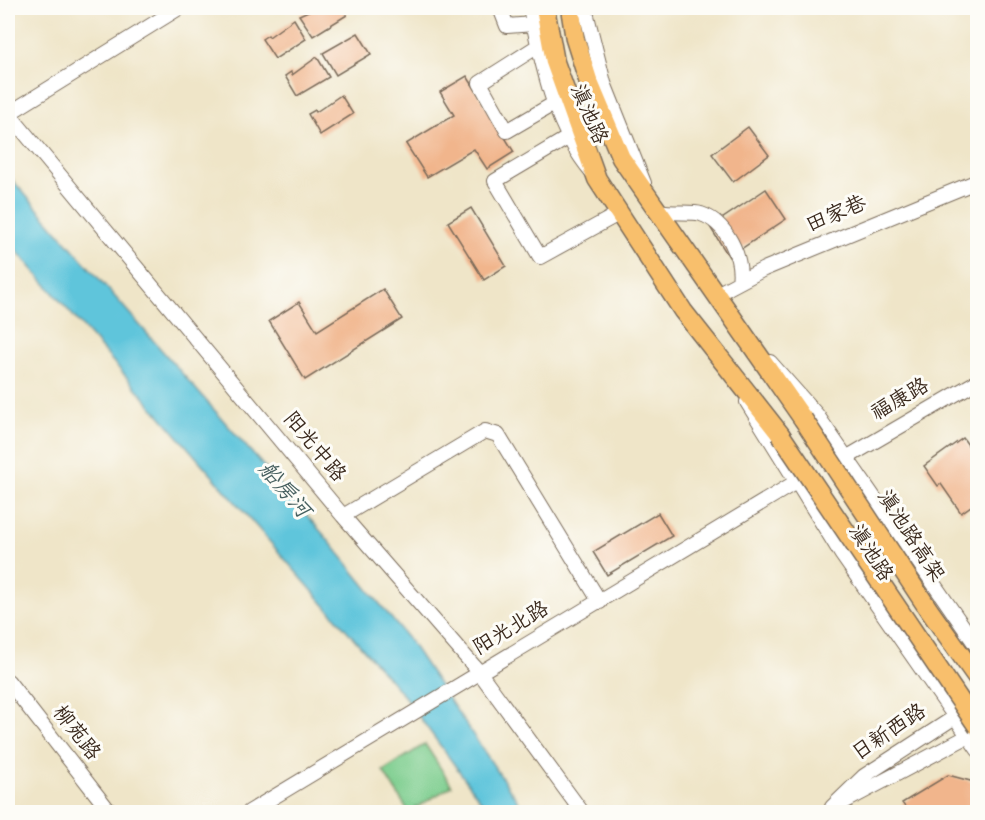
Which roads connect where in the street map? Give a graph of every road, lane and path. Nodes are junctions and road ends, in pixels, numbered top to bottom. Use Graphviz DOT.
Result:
graph roads {
  1 [pos="179,8"];
  2 [pos="500,8"];
  3 [pos="530,8"];
  4 [pos="544,8"];
  5 [pos="570,8"];
  6 [pos="585,8"];
  7 [pos="534,24"];
  8 [pos="538,46"];
  9 [pos="555,103"];
  10 [pos="8,114"];
  11 [pos="569,137"];
  12 [pos="597,178"];
  13 [pos="978,181"];
  14 [pos="647,193"];
  15 [pos="659,211"];
  16 [pos="620,213"];
  17 [pos="739,282"];
  18 [pos="715,294"];
  19 [pos="743,334"];
  20 [pos="733,377"];
  21 [pos="978,381"];
  22 [pos="803,419"];
  23 [pos="846,458"];
  24 [pos="796,482"];
  25 [pos="343,516"];
  26 [pos="600,602"];
  27 [pos="953,612"];
  28 [pos="903,645"];
  29 [pos="978,648"];
  30 [pos="480,674"];
  31 [pos="978,679"];
  32 [pos="8,681"];
  33 [pos="978,702"];
  34 [pos="955,716"];
  35 [pos="974,732"];
  36 [pos="978,750"];
  37 [pos="828,810"];
  38 [pos="110,813"];
  39 [pos="249,813"];
  40 [pos="582,813"];
  1 -- 10 [label="street"];
  2 -- 7 [label="street"];
  3 -- 7 [label="street, 滇池路"];
  4 -- 12 [label="main road"];
  5 -- 14 [label="main road, 滇池路"];
  6 -- 14 [label="street, 滇池路"];
  7 -- 8 [label="street, 滇池路"];
  8 -- 9 [label="street, 滇池路"];
  8 -- 9 [label="street"];
  9 -- 11 [label="street, 滇池路"];
  10 -- 25 [label="street, 阳光中路"];
  11 -- 12 [label="street, 滇池路"];
  11 -- 16 [label="street"];
  12 -- 16 [label="main road, 滇池路"];
  13 -- 17 [label="street, 田家巷"];
  14 -- 15 [label="main road, 滇池路"];
  15 -- 17 [label="street"];
  15 -- 18 [label="main road, 滇池路"];
  16 -- 20 [label="main road, 滇池路"];
  17 -- 18 [label="street, 田家巷"];
  18 -- 19 [label="main road, 滇池路"];
  19 -- 22 [label="main road, 滇池路"];
  19 -- 23 [label="street, 滇池路"];
  20 -- 24 [label="street, 滇池路"];
  20 -- 35 [label="main road, 滇池路, bridge"];
  21 -- 23 [label="street, 福康路"];
  22 -- 31 [label="main road, 滇池路高架, bridge"];
  23 -- 27 [label="street, 滇池路"];
  24 -- 26 [label="street, 阳光北路"];
  24 -- 28 [label="street, 滇池路"];
  25 -- 26 [label="street"];
  25 -- 30 [label="street, 阳光中路"];
  26 -- 30 [label="street, 阳光北路"];
  27 -- 28 [label="street"];
  27 -- 29 [label="street, 滇池路"];
  28 -- 34 [label="street, 滇池路"];
  30 -- 39 [label="street, 阳光北路"];
  30 -- 40 [label="street, 阳光中路"];
  32 -- 38 [label="street, 柳苑路"];
  33 -- 34 [label="street, 日新西路"];
  34 -- 35 [label="street, 滇池路"];
  34 -- 37 [label="street, 日新西路"];
  35 -- 36 [label="street, 滇池路"];
  35 -- 37 [label="street, 日新西路"];
}
